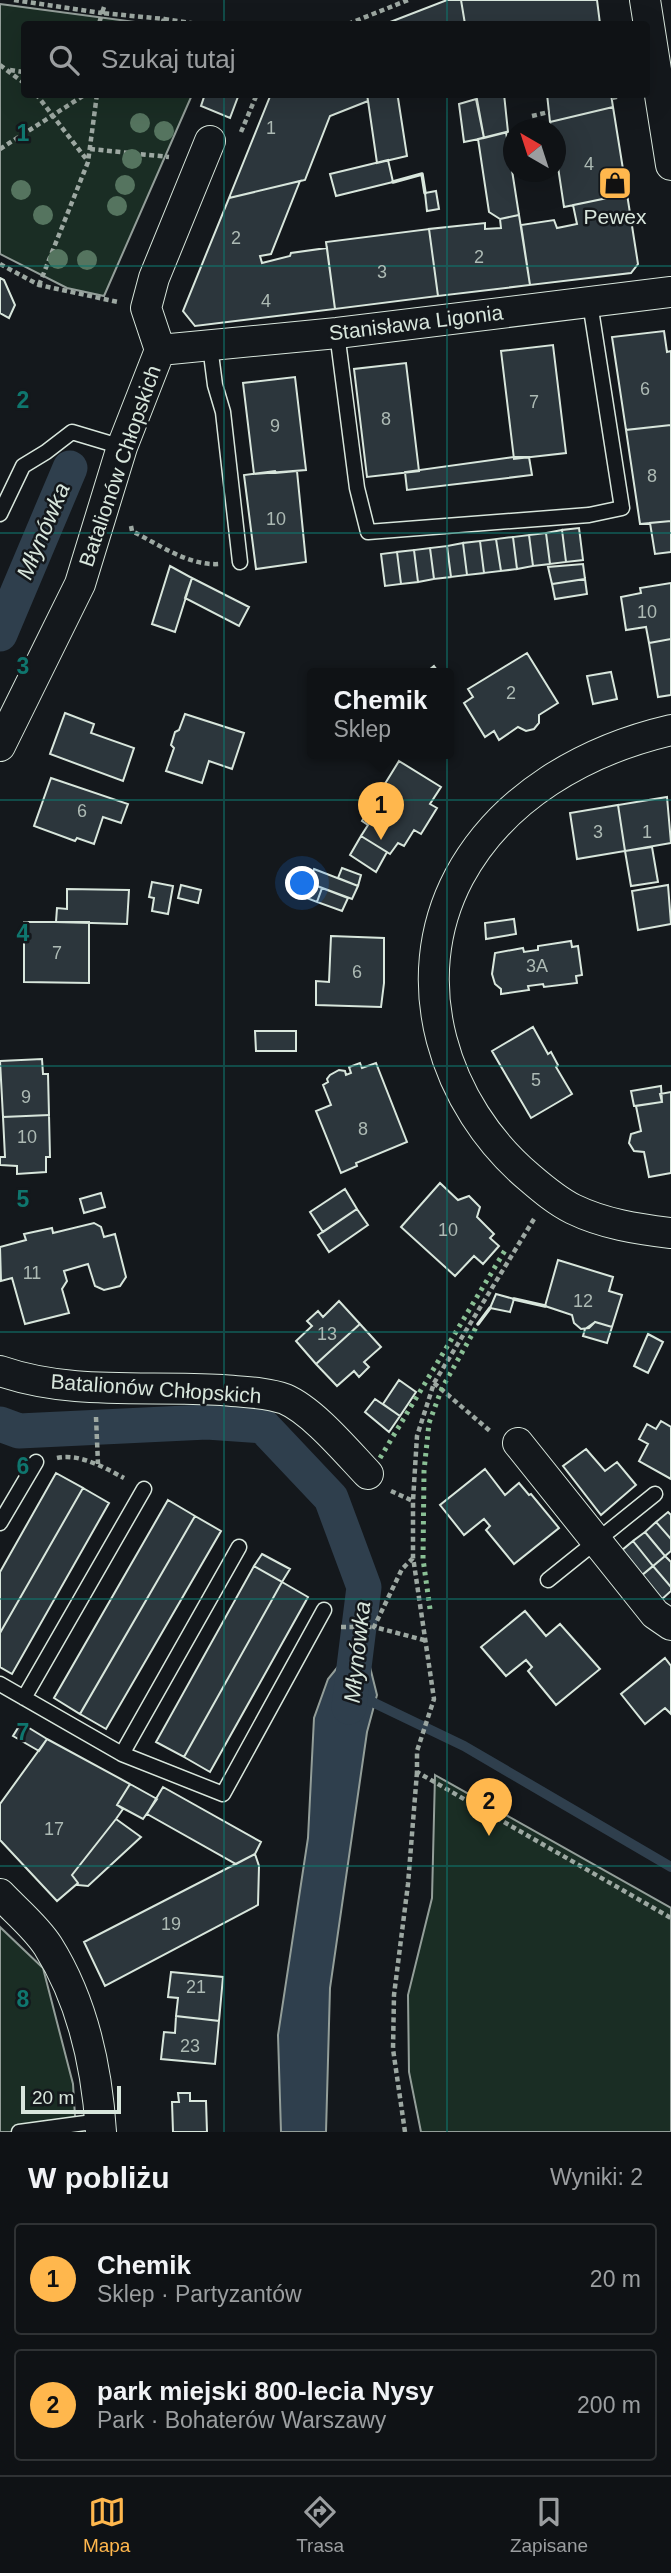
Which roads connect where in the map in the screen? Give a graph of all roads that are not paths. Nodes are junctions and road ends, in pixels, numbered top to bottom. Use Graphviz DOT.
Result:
graph roads {
  1 [pos="645,0"];
  2 [pos="648,21"];
  3 [pos="650,32"];
  4 [pos="206,151"];
  5 [pos="671,165"];
  6 [pos="671,292"];
  7 [pos="590,303"];
  8 [pos="337,333"];
  9 [pos="210,346"];
  10 [pos="160,350"];
  11 [pos="122,447"];
  12 [pos="0,513"];
  13 [pos="240,562"];
  14 [pos="671,730"];
  15 [pos="0,746"];
  16 [pos="671,1233"];
  17 [pos="0,1371"];
  18 [pos="518,1443"];
  19 [pos="36,1462"];
  20 [pos="368,1474"];
  21 [pos="144,1489"];
  22 [pos="655,1494"];
  23 [pos="0,1523"];
  24 [pos="597,1541"];
  25 [pos="239,1547"];
  26 [pos="548,1580"];
  27 [pos="324,1610"];
  28 [pos="671,1625"];
  29 [pos="0,1684"];
  30 [pos="24,1698"];
  31 [pos="122,1754"];
  32 [pos="0,1894"];
  33 [pos="100,2127"];
  34 [pos="19,2132"];
  1 -- 2 [label="street"];
  3 -- 5 [label="street"];
  4 -- 10 [label="street, Batalionów Chłopskich"];
  6 -- 7 [label="street, Stanisława Ligonia"];
  7 -- 8 [label="street, Stanisława Ligonia"];
  7 -- 8 [label="lane"];
  8 -- 9 [label="street, Stanisława Ligonia"];
  9 -- 10 [label="street, Stanisława Ligonia"];
  9 -- 13 [label="lane"];
  10 -- 11 [label="street, Batalionów Chłopskich"];
  11 -- 12 [label="lane"];
  11 -- 15 [label="street, Batalionów Chłopskich"];
  14 -- 16 [label="street"];
  17 -- 20 [label="street, Batalionów Chłopskich"];
  18 -- 24 [label="street"];
  19 -- 23 [label="lane"];
  21 -- 30 [label="lane"];
  22 -- 24 [label="lane"];
  24 -- 26 [label="lane"];
  24 -- 28 [label="street"];
  25 -- 31 [label="lane"];
  27 -- 31 [label="lane"];
  29 -- 30 [label="lane"];
  30 -- 31 [label="lane"];
  32 -- 33 [label="street"];
  33 -- 34 [label="lane"];
}
